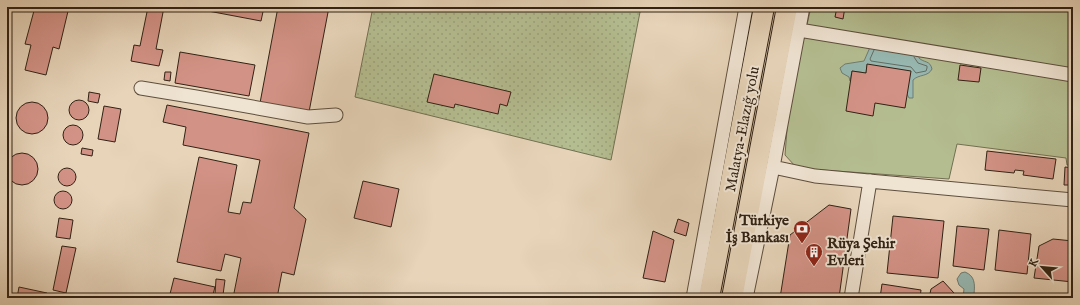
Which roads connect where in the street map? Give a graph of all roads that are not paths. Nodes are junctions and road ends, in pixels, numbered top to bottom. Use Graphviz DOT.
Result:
graph roads {
  1 [pos="746,7"];
  2 [pos="764,7"];
  3 [pos="787,7"];
  4 [pos="803,7"];
  5 [pos="799,30"];
  6 [pos="1073,75"];
  7 [pos="141,88"];
  8 [pos="336,115"];
  9 [pos="773,167"];
  10 [pos="870,181"];
  11 [pos="1073,200"];
  12 [pos="693,298"];
  13 [pos="709,298"];
  14 [pos="732,298"];
  15 [pos="746,298"];
  16 [pos="851,298"];
  1 -- 12 [label="street"];
  2 -- 13 [label="highway, Malatya-Elazığ yolu"];
  3 -- 14 [label="highway, Malatya-Elazığ yolu"];
  4 -- 5 [label="street"];
  5 -- 6 [label="street"];
  5 -- 9 [label="street"];
  7 -- 8 [label="street"];
  9 -- 10 [label="street"];
  9 -- 15 [label="street"];
  10 -- 11 [label="street"];
  10 -- 16 [label="street"];
}
